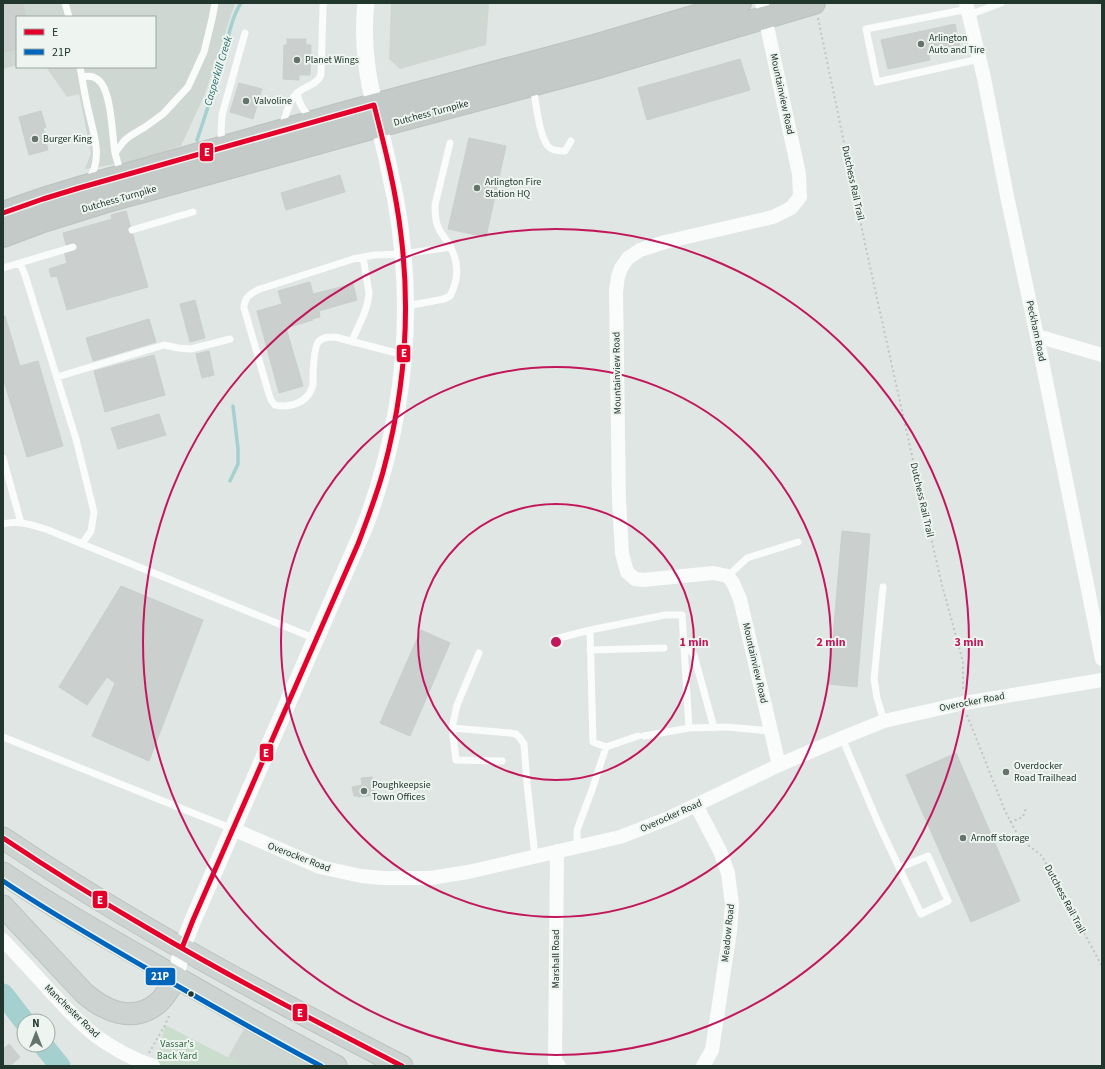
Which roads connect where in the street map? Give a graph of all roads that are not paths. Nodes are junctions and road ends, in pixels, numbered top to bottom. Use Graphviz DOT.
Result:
graph roads {
  1 [pos="65,3"];
  2 [pos="215,3"];
  3 [pos="324,3"];
  4 [pos="366,3"];
  5 [pos="740,3"];
  6 [pos="1001,3"];
  7 [pos="815,7"];
  8 [pos="968,9"];
  9 [pos="771,11"];
  10 [pos="68,16"];
  11 [pos="245,33"];
  12 [pos="980,59"];
  13 [pos="80,68"];
  14 [pos="82,77"];
  15 [pos="533,85"];
  16 [pos="297,93"];
  17 [pos="374,105"];
  18 [pos="315,122"];
  19 [pos="379,126"];
  20 [pos="279,132"];
  21 [pos="571,141"];
  22 [pos="450,143"];
  23 [pos="225,147"];
  24 [pos="115,153"];
  25 [pos="119,184"];
  26 [pos="81,198"];
  27 [pos="193,212"];
  28 [pos="3,213"];
  29 [pos="132,230"];
  30 [pos="3,236"];
  31 [pos="73,247"];
  32 [pos="451,247"];
  33 [pos="403,254"];
  34 [pos="363,257"];
  35 [pos="20,262"];
  36 [pos="3,268"];
  37 [pos="406,306"];
  38 [pos="1038,336"];
  39 [pos="230,339"];
  40 [pos="352,341"];
  41 [pos="404,355"];
  42 [pos="1102,355"];
  43 [pos="57,377"];
  44 [pos="3,458"];
  45 [pos="21,523"];
  46 [pos="3,524"];
  47 [pos="798,542"];
  48 [pos="82,544"];
  49 [pos="728,576"];
  50 [pos="883,587"];
  51 [pos="590,630"];
  52 [pos="560,638"];
  53 [pos="316,639"];
  54 [pos="684,644"];
  55 [pos="664,648"];
  56 [pos="590,650"];
  57 [pos="479,653"];
  58 [pos="1102,659"];
  59 [pos="1102,680"];
  60 [pos="884,721"];
  61 [pos="452,728"];
  62 [pos="689,728"];
  63 [pos="714,728"];
  64 [pos="771,731"];
  65 [pos="3,737"];
  66 [pos="842,738"];
  67 [pos="606,747"];
  68 [pos="502,761"];
  69 [pos="779,766"];
  70 [pos="696,805"];
  71 [pos="233,829"];
  72 [pos="3,838"];
  73 [pos="576,847"];
  74 [pos="557,851"];
  75 [pos="535,856"];
  76 [pos="899,868"];
  77 [pos="3,873"];
  78 [pos="3,906"];
  79 [pos="3,940"];
  80 [pos="182,948"];
  81 [pos="176,977"];
  82 [pos="150,1061"];
  83 [pos="336,1066"];
  84 [pos="402,1066"];
  85 [pos="559,1066"];
  86 [pos="703,1066"];
  1 -- 10 [label="lane"];
  2 -- 24 [label="lane"];
  3 -- 16 [label="lane"];
  4 -- 17 [label="street"];
  5 -- 17 [label="highway, Dutchess Turnpike"];
  6 -- 8 [label="lane"];
  7 -- 9 [label="highway, Dutchess Turnpike"];
  8 -- 12 [label="street, Peckham Road"];
  8 -- 12 [label="lane"];
  9 -- 15 [label="highway, Dutchess Turnpike"];
  9 -- 49 [label="street, Mountainview Road"];
  11 -- 23 [label="lane"];
  12 -- 38 [label="street, Peckham Road"];
  13 -- 14 [label="lane"];
  14 -- 24 [label="lane"];
  14 -- 26 [label="lane"];
  15 -- 19 [label="highway, Dutchess Turnpike"];
  15 -- 21 [label="lane"];
  16 -- 18 [label="lane"];
  16 -- 20 [label="lane"];
  17 -- 18 [label="highway, Dutchess Turnpike"];
  17 -- 19 [label="street"];
  18 -- 20 [label="highway, Dutchess Turnpike"];
  19 -- 26 [label="highway, Dutchess Turnpike"];
  19 -- 33 [label="street"];
  20 -- 23 [label="highway, Dutchess Turnpike"];
  22 -- 32 [label="lane"];
  23 -- 25 [label="highway, Dutchess Turnpike"];
  24 -- 25 [label="lane"];
  25 -- 26 [label="highway, Dutchess Turnpike"];
  26 -- 28 [label="highway, Dutchess Turnpike"];
  26 -- 30 [label="highway, Dutchess Turnpike"];
  27 -- 29 [label="lane"];
  31 -- 35 [label="lane"];
  32 -- 33 [label="lane"];
  32 -- 37 [label="lane"];
  33 -- 34 [label="lane"];
  33 -- 37 [label="street"];
  34 -- 40 [label="lane"];
  34 -- 40 [label="lane"];
  35 -- 36 [label="lane"];
  35 -- 43 [label="lane"];
  37 -- 41 [label="street"];
  38 -- 42 [label="street"];
  38 -- 58 [label="street, Peckham Road"];
  39 -- 43 [label="lane"];
  40 -- 41 [label="lane"];
  41 -- 53 [label="street"];
  43 -- 48 [label="lane"];
  44 -- 45 [label="lane"];
  45 -- 46 [label="lane"];
  45 -- 48 [label="lane"];
  47 -- 49 [label="lane"];
  48 -- 53 [label="lane"];
  49 -- 64 [label="street, Mountainview Road"];
  50 -- 60 [label="lane"];
  51 -- 52 [label="lane"];
  51 -- 54 [label="lane"];
  51 -- 56 [label="lane"];
  53 -- 71 [label="street"];
  54 -- 62 [label="lane"];
  54 -- 63 [label="lane"];
  55 -- 56 [label="lane"];
  56 -- 67 [label="lane"];
  57 -- 61 [label="lane"];
  59 -- 60 [label="street, Overocker Road"];
  60 -- 66 [label="street, Overocker Road"];
  61 -- 68 [label="lane"];
  61 -- 75 [label="lane"];
  62 -- 63 [label="lane"];
  62 -- 67 [label="lane"];
  63 -- 64 [label="lane"];
  64 -- 69 [label="street, Mountainview Road"];
  65 -- 71 [label="lane"];
  66 -- 69 [label="street, Overocker Road"];
  66 -- 76 [label="lane"];
  67 -- 73 [label="lane"];
  69 -- 70 [label="street, Overocker Road"];
  70 -- 73 [label="street, Overocker Road"];
  70 -- 86 [label="street, Meadow Road"];
  71 -- 75 [label="street, Overocker Road"];
  71 -- 80 [label="street"];
  72 -- 80 [label="main road"];
  73 -- 74 [label="street, Overocker Road"];
  74 -- 75 [label="street, Overocker Road"];
  74 -- 85 [label="street, Marshall Road"];
  76 -- 76 [label="lane"];
  77 -- 81 [label="main road"];
  78 -- 81 [label="main road"];
  79 -- 82 [label="street, Manchester Road"];
  80 -- 81 [label="street"];
  80 -- 84 [label="main road"];
  81 -- 83 [label="main road"];
}
